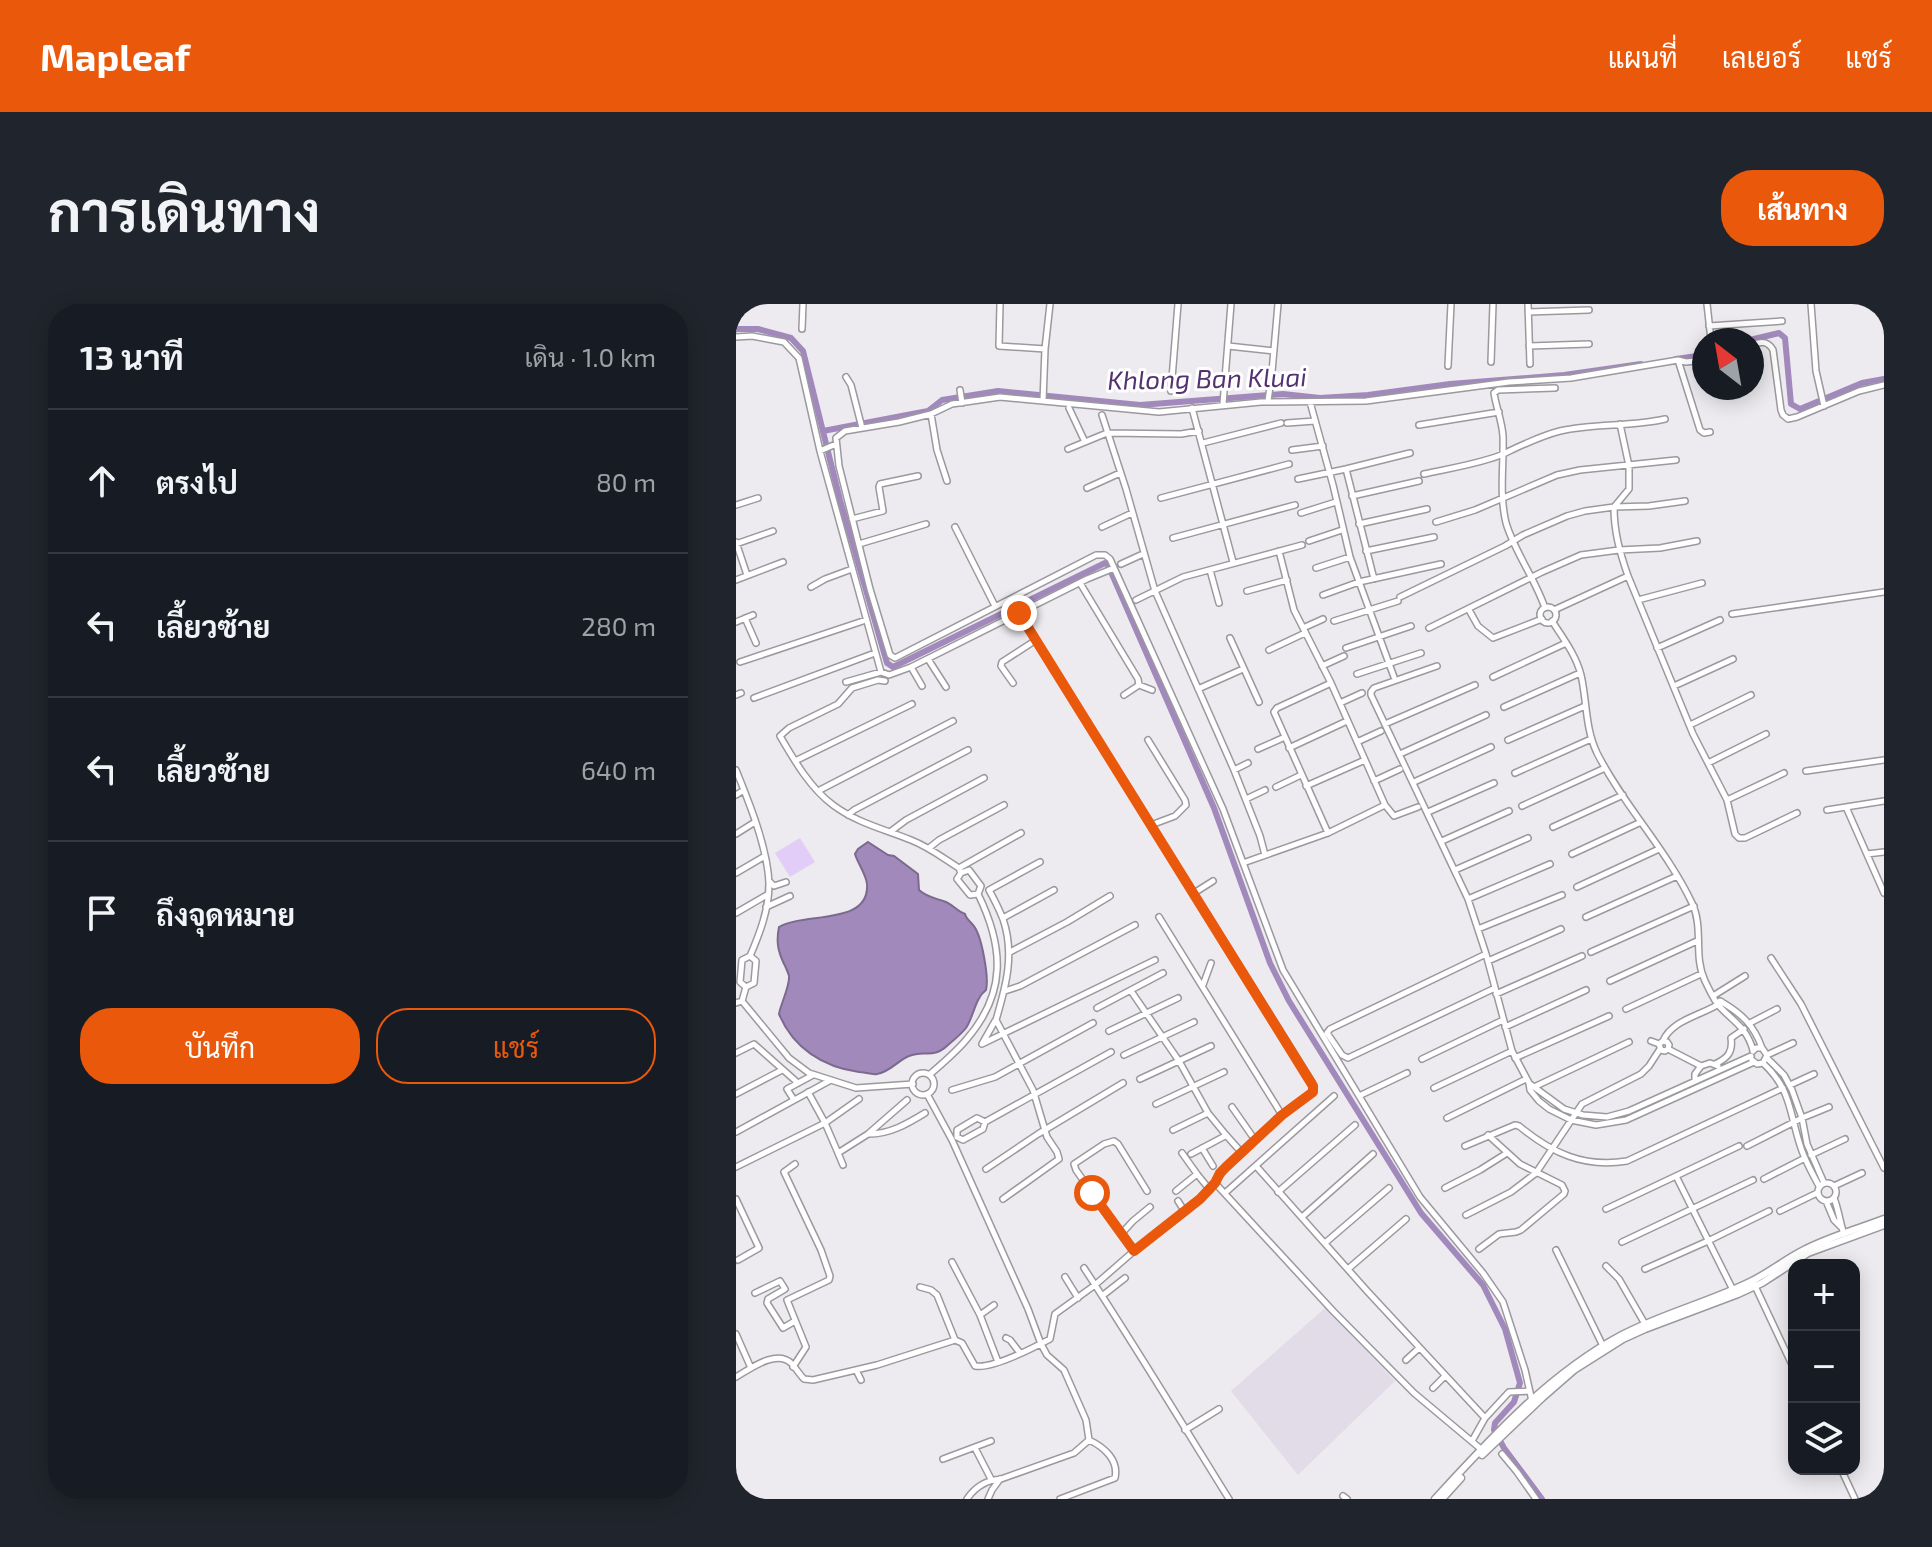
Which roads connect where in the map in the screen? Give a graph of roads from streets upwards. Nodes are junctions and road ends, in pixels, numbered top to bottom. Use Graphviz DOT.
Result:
graph roads {
  1 [pos="803,304"];
  2 [pos="1000,304"];
  3 [pos="1050,304"];
  4 [pos="1178,304"];
  5 [pos="1231,304"];
  6 [pos="1278,304"];
  7 [pos="1451,304"];
  8 [pos="1493,304"];
  9 [pos="1528,304"];
  10 [pos="1707,304"];
  11 [pos="1811,304"];
  12 [pos="1589,310"];
  13 [pos="1528,312"];
  14 [pos="1782,321"];
  15 [pos="1709,326"];
  16 [pos="802,329"];
  17 [pos="736,337"];
  18 [pos="1764,342"];
  19 [pos="1589,344"];
  20 [pos="1228,346"];
  21 [pos="1529,346"];
  22 [pos="1045,349"];
  23 [pos="1274,351"];
  24 [pos="1678,360"];
  25 [pos="1692,361"];
  26 [pos="1491,362"];
  27 [pos="1530,364"];
  28 [pos="1448,366"];
  29 [pos="846,377"];
  30 [pos="1884,385"];
  31 [pos="1555,388"];
  32 [pos="960,391"];
  33 [pos="1171,391"];
  34 [pos="1043,399"];
  35 [pos="1268,401"];
  36 [pos="962,402"];
  37 [pos="1310,402"];
  38 [pos="1223,403"];
  39 [pos="1824,405"];
  40 [pos="1069,408"];
  41 [pos="1192,408"];
  42 [pos="1499,412"];
  43 [pos="931,414"];
  44 [pos="1102,415"];
  45 [pos="1665,419"];
  46 [pos="1315,421"];
  47 [pos="1620,424"];
  48 [pos="1419,425"];
  49 [pos="862,427"];
  50 [pos="1199,431"];
  51 [pos="1710,432"];
  52 [pos="1107,433"];
  53 [pos="1085,442"];
  54 [pos="1203,443"];
  55 [pos="833,446"];
  56 [pos="1323,446"];
  57 [pos="1068,449"];
  58 [pos="1292,450"];
  59 [pos="821,451"];
  60 [pos="1410,453"];
  61 [pos="1502,455"];
  62 [pos="1676,460"];
  63 [pos="1289,464"];
  64 [pos="1629,466"];
  65 [pos="1346,469"];
  66 [pos="1120,473"];
  67 [pos="1330,474"];
  68 [pos="1424,474"];
  69 [pos="918,476"];
  70 [pos="1298,479"];
  71 [pos="947,481"];
  72 [pos="1419,481"];
  73 [pos="1214,484"];
  74 [pos="1087,488"];
  75 [pos="1352,496"];
  76 [pos="758,498"];
  77 [pos="1161,498"];
  78 [pos="1502,499"];
  79 [pos="1685,501"];
  80 [pos="1336,502"];
  81 [pos="736,505"];
  82 [pos="1295,505"];
  83 [pos="1614,507"];
  84 [pos="1427,509"];
  85 [pos="1132,513"];
  86 [pos="1301,513"];
  87 [pos="852,519"];
  88 [pos="1436,522"];
  89 [pos="926,524"];
  90 [pos="1224,524"];
  91 [pos="1359,524"];
  92 [pos="955,527"];
  93 [pos="1102,527"];
  94 [pos="1342,530"];
  95 [pos="773,531"];
  96 [pos="1434,537"];
  97 [pos="1173,538"];
  98 [pos="1309,541"];
  99 [pos="1513,541"];
  100 [pos="1697,541"];
  101 [pos="736,543"];
  102 [pos="859,544"];
  103 [pos="1302,545"];
  104 [pos="1619,550"];
  105 [pos="1279,551"];
  106 [pos="1366,551"];
  107 [pos="1143,554"];
  108 [pos="1350,557"];
  109 [pos="783,562"];
  110 [pos="1233,562"];
  111 [pos="1121,564"];
  112 [pos="1441,564"];
  113 [pos="1114,568"];
  114 [pos="1316,568"];
  115 [pos="852,569"];
  116 [pos="1210,570"];
  117 [pos="747,575"];
  118 [pos="1628,576"];
  119 [pos="1532,577"];
  120 [pos="1374,579"];
  121 [pos="736,580"];
  122 [pos="1287,580"];
  123 [pos="1359,582"];
  124 [pos="1080,583"];
  125 [pos="1702,583"];
  126 [pos="811,587"];
  127 [pos="1155,591"];
  128 [pos="1247,591"];
  129 [pos="1884,592"];
  130 [pos="1323,595"];
  131 [pos="1136,600"];
  132 [pos="1638,600"];
  133 [pos="1219,603"];
  134 [pos="995,606"];
  135 [pos="1545,608"];
  136 [pos="1370,610"];
  137 [pos="1469,610"];
  138 [pos="1554,610"];
  139 [pos="1019,613"];
  140 [pos="1732,614"];
  141 [pos="753,615"];
  142 [pos="745,618"];
  143 [pos="1323,619"];
  144 [pos="1542,619"];
  145 [pos="866,620"];
  146 [pos="1720,620"];
  147 [pos="1334,621"];
  148 [pos="1552,621"];
  149 [pos="736,622"];
  150 [pos="1411,626"];
  151 [pos="1429,628"];
  152 [pos="1304,631"];
  153 [pos="1379,637"];
  154 [pos="1230,638"];
  155 [pos="1036,640"];
  156 [pos="756,643"];
  157 [pos="1566,643"];
  158 [pos="1346,648"];
  159 [pos="1657,648"];
  160 [pos="1269,650"];
  161 [pos="875,653"];
  162 [pos="1421,653"];
  163 [pos="1344,656"];
  164 [pos="928,659"];
  165 [pos="1733,659"];
  166 [pos="740,662"];
  167 [pos="1388,664"];
  168 [pos="1322,666"];
  169 [pos="1437,666"];
  170 [pos="911,667"];
  171 [pos="1243,669"];
  172 [pos="881,672"];
  173 [pos="1580,673"];
  174 [pos="1357,674"];
  175 [pos="1394,677"];
  176 [pos="1493,677"];
  177 [pos="885,681"];
  178 [pos="846,682"];
  179 [pos="1013,683"];
  180 [pos="1331,683"];
  181 [pos="1139,685"];
  182 [pos="1475,685"];
  183 [pos="922,686"];
  184 [pos="1674,686"];
  185 [pos="946,687"];
  186 [pos="1198,689"];
  187 [pos="1152,690"];
  188 [pos="1362,693"];
  189 [pos="1124,695"];
  190 [pos="1751,695"];
  191 [pos="754,698"];
  192 [pos="1259,702"];
  193 [pos="1340,703"];
  194 [pos="912,704"];
  195 [pos="1585,706"];
  196 [pos="1504,707"];
  197 [pos="1486,715"];
  198 [pos="953,721"];
  199 [pos="1347,721"];
  200 [pos="1385,724"];
  201 [pos="1690,725"];
  202 [pos="1381,731"];
  203 [pos="1766,734"];
  204 [pos="1285,737"];
  205 [pos="1591,739"];
  206 [pos="1148,740"];
  207 [pos="1508,740"];
  208 [pos="1357,742"];
  209 [pos="1491,747"];
  210 [pos="1289,748"];
  211 [pos="1258,749"];
  212 [pos="968,750"];
  213 [pos="1400,754"];
  214 [pos="1365,760"];
  215 [pos="1884,760"];
  216 [pos="795,761"];
  217 [pos="1248,763"];
  218 [pos="1708,763"];
  219 [pos="1605,768"];
  220 [pos="1400,769"];
  221 [pos="736,770"];
  222 [pos="1234,770"];
  223 [pos="1806,771"];
  224 [pos="1515,773"];
  225 [pos="1784,773"];
  226 [pos="1301,775"];
  227 [pos="984,778"];
  228 [pos="1374,781"];
  229 [pos="1414,782"];
  230 [pos="1494,783"];
  231 [pos="1306,786"];
  232 [pos="1276,787"];
  233 [pos="744,790"];
  234 [pos="1265,790"];
  235 [pos="818,791"];
  236 [pos="736,795"];
  237 [pos="1623,795"];
  238 [pos="1246,799"];
  239 [pos="1727,800"];
  240 [pos="1884,801"];
  241 [pos="1004,805"];
  242 [pos="1385,805"];
  243 [pos="1522,806"];
  244 [pos="1418,807"];
  245 [pos="1846,807"];
  246 [pos="1827,810"];
  247 [pos="1509,811"];
  248 [pos="1428,812"];
  249 [pos="1797,813"];
  250 [pos="848,815"];
  251 [pos="755,822"];
  252 [pos="1641,822"];
  253 [pos="1151,825"];
  254 [pos="1553,827"];
  255 [pos="889,832"];
  256 [pos="1021,833"];
  257 [pos="1328,833"];
  258 [pos="736,834"];
  259 [pos="1528,838"];
  260 [pos="1442,841"];
  261 [pos="929,848"];
  262 [pos="1659,849"];
  263 [pos="1884,852"];
  264 [pos="1572,854"];
  265 [pos="1867,854"];
  266 [pos="1265,855"];
  267 [pos="765,856"];
  268 [pos="1040,862"];
  269 [pos="1243,863"];
  270 [pos="1550,864"];
  271 [pos="960,870"];
  272 [pos="1455,870"];
  273 [pos="736,873"];
  274 [pos="1677,876"];
  275 [pos="1213,881"];
  276 [pos="769,882"];
  277 [pos="786,882"];
  278 [pos="1577,887"];
  279 [pos="1054,890"];
  280 [pos="1194,893"];
  281 [pos="1884,893"];
  282 [pos="978,894"];
  283 [pos="768,895"];
  284 [pos="1562,895"];
  285 [pos="790,896"];
  286 [pos="1110,896"];
  287 [pos="1468,899"];
  288 [pos="1694,906"];
  289 [pos="766,907"];
  290 [pos="736,913"];
  291 [pos="1159,917"];
  292 [pos="1586,917"];
  293 [pos="1003,918"];
  294 [pos="1135,925"];
  295 [pos="1478,929"];
  296 [pos="1561,929"];
  297 [pos="1697,941"];
  298 [pos="1010,952"];
  299 [pos="1591,952"];
  300 [pos="1486,954"];
  301 [pos="750,956"];
  302 [pos="1582,956"];
  303 [pos="1771,958"];
  304 [pos="1155,960"];
  305 [pos="1488,961"];
  306 [pos="1211,963"];
  307 [pos="1163,973"];
  308 [pos="1701,974"];
  309 [pos="1745,976"];
  310 [pos="1610,981"];
  311 [pos="1203,986"];
  312 [pos="746,987"];
  313 [pos="1586,990"];
  314 [pos="1131,991"];
  315 [pos="1496,991"];
  316 [pos="1004,992"];
  317 [pos="1178,998"];
  318 [pos="1717,1000"];
  319 [pos="739,1002"];
  320 [pos="1097,1008"];
  321 [pos="1626,1009"];
  322 [pos="1777,1009"];
  323 [pos="1146,1014"];
  324 [pos="1609,1016"];
  325 [pos="996,1020"];
  326 [pos="1194,1022"];
  327 [pos="1093,1023"];
  328 [pos="1504,1023"];
  329 [pos="1750,1023"];
  330 [pos="1744,1029"];
  331 [pos="1109,1031"];
  332 [pos="1004,1035"];
  333 [pos="1162,1037"];
  334 [pos="1651,1041"];
  335 [pos="1629,1042"];
  336 [pos="1793,1043"];
  337 [pos="1661,1045"];
  338 [pos="1211,1046"];
  339 [pos="1762,1048"];
  340 [pos="1512,1051"];
  341 [pos="1111,1052"];
  342 [pos="736,1053"];
  343 [pos="1124,1055"];
  344 [pos="1753,1056"];
  345 [pos="1515,1058"];
  346 [pos="1766,1058"];
  347 [pos="1422,1059"];
  348 [pos="1179,1061"];
  349 [pos="1020,1063"];
  350 [pos="1715,1064"];
  351 [pos="1701,1066"];
  352 [pos="1721,1069"];
  353 [pos="782,1070"];
  354 [pos="1224,1072"];
  355 [pos="1407,1073"];
  356 [pos="1814,1074"];
  357 [pos="813,1075"];
  358 [pos="929,1075"];
  359 [pos="1140,1079"];
  360 [pos="830,1080"];
  361 [pos="1695,1081"];
  362 [pos="798,1083"];
  363 [pos="1123,1083"];
  364 [pos="913,1084"];
  365 [pos="1530,1085"];
  366 [pos="1790,1085"];
  367 [pos="1194,1087"];
  368 [pos="1434,1088"];
  369 [pos="1783,1088"];
  370 [pos="952,1090"];
  371 [pos="808,1092"];
  372 [pos="1677,1093"];
  373 [pos="736,1094"];
  374 [pos="927,1094"];
  375 [pos="1035,1094"];
  376 [pos="1334,1096"];
  377 [pos="1359,1096"];
  378 [pos="859,1099"];
  379 [pos="794,1100"];
  380 [pos="907,1100"];
  381 [pos="1156,1104"];
  382 [pos="1232,1107"];
  383 [pos="1829,1107"];
  384 [pos="925,1113"];
  385 [pos="1208,1113"];
  386 [pos="1574,1113"];
  387 [pos="1282,1115"];
  388 [pos="1447,1118"];
  389 [pos="1802,1118"];
  390 [pos="1571,1120"];
  391 [pos="985,1122"];
  392 [pos="825,1123"];
  393 [pos="1795,1123"];
  394 [pos="1355,1125"];
  395 [pos="1045,1130"];
  396 [pos="1173,1130"];
  397 [pos="736,1132"];
  398 [pos="868,1134"];
  399 [pos="1226,1135"];
  400 [pos="1488,1135"];
  401 [pos="955,1138"];
  402 [pos="1845,1139"];
  403 [pos="1255,1140"];
  404 [pos="1465,1146"];
  405 [pos="1202,1148"];
  406 [pos="1552,1150"];
  407 [pos="838,1153"];
  408 [pos="1182,1153"];
  409 [pos="1242,1153"];
  410 [pos="1507,1153"];
  411 [pos="1191,1154"];
  412 [pos="1373,1154"];
  413 [pos="1808,1157"];
  414 [pos="795,1164"];
  415 [pos="843,1165"];
  416 [pos="1213,1166"];
  417 [pos="1256,1166"];
  418 [pos="736,1167"];
  419 [pos="1884,1168"];
  420 [pos="986,1169"];
  421 [pos="1536,1173"];
  422 [pos="1862,1173"];
  423 [pos="1197,1174"];
  424 [pos="1676,1176"];
  425 [pos="1764,1179"];
  426 [pos="1753,1180"];
  427 [pos="1215,1183"];
  428 [pos="1834,1186"];
  429 [pos="1820,1187"];
  430 [pos="1389,1188"];
  431 [pos="1445,1188"];
  432 [pos="1210,1190"];
  433 [pos="1147,1191"];
  434 [pos="1176,1191"];
  435 [pos="1278,1192"];
  436 [pos="1225,1193"];
  437 [pos="1834,1197"];
  438 [pos="736,1199"];
  439 [pos="1003,1199"];
  440 [pos="1178,1201"];
  441 [pos="1826,1201"];
  442 [pos="1150,1207"];
  443 [pos="1606,1209"];
  444 [pos="1692,1209"];
  445 [pos="1769,1211"];
  446 [pos="1780,1211"];
  447 [pos="1185,1212"];
  448 [pos="1466,1215"];
  449 [pos="739,1216"];
  450 [pos="1302,1217"];
  451 [pos="1406,1219"];
  452 [pos="1884,1222"];
  453 [pos="1844,1233"];
  454 [pos="1121,1234"];
  455 [pos="1708,1241"];
  456 [pos="1622,1242"];
  457 [pos="1325,1243"];
  458 [pos="1479,1249"];
  459 [pos="1556,1250"];
  460 [pos="1134,1251"];
  461 [pos="738,1260"];
  462 [pos="952,1262"];
  463 [pos="1606,1266"];
  464 [pos="1084,1268"];
  465 [pos="1348,1269"];
  466 [pos="1645,1269"];
  467 [pos="1065,1277"];
  468 [pos="1125,1278"];
  469 [pos="1095,1285"];
  470 [pos="1755,1286"];
  471 [pos="920,1287"];
  472 [pos="1733,1290"];
  473 [pos="755,1293"];
  474 [pos="1102,1296"];
  475 [pos="1078,1298"];
  476 [pos="994,1305"];
  477 [pos="980,1315"];
  478 [pos="795,1321"];
  479 [pos="1645,1324"];
  480 [pos="736,1334"];
  481 [pos="1006,1338"];
  482 [pos="955,1340"];
  483 [pos="1041,1344"];
  484 [pos="1603,1346"];
  485 [pos="1419,1348"];
  486 [pos="1021,1354"];
  487 [pos="1788,1356"];
  488 [pos="1406,1360"];
  489 [pos="998,1362"];
  490 [pos="793,1367"];
  491 [pos="751,1368"];
  492 [pos="856,1370"];
  493 [pos="1445,1376"];
  494 [pos="736,1377"];
  495 [pos="861,1380"];
  496 [pos="1433,1388"];
  497 [pos="1526,1390"];
  498 [pos="1533,1403"];
  499 [pos="1219,1409"];
  500 [pos="1485,1418"];
  501 [pos="1185,1430"];
  502 [pos="1089,1440"];
  503 [pos="991,1441"];
  504 [pos="1472,1441"];
  505 [pos="975,1447"];
  506 [pos="1483,1452"];
  507 [pos="1502,1454"];
  508 [pos="943,1459"];
  509 [pos="1844,1475"];
  510 [pos="991,1479"];
  511 [pos="1001,1479"];
  512 [pos="967,1499"];
  513 [pos="988,1499"];
  514 [pos="1060,1499"];
  515 [pos="1229,1499"];
  516 [pos="1435,1499"];
  517 [pos="1442,1499"];
  518 [pos="1536,1499"];
  519 [pos="1855,1499"];
  1 -- 16 [label="street"];
  2 -- 22 [label="street"];
  3 -- 22 [label="street"];
  4 -- 33 [label="street"];
  5 -- 20 [label="street"];
  6 -- 23 [label="street"];
  7 -- 28 [label="street"];
  8 -- 26 [label="street"];
  9 -- 13 [label="street"];
  10 -- 15 [label="street"];
  11 -- 39 [label="street"];
  12 -- 13 [label="street"];
  13 -- 21 [label="street"];
  14 -- 15 [label="street"];
  17 -- 59 [label="street"];
  18 -- 39 [label="street"];
  19 -- 21 [label="street"];
  20 -- 23 [label="street"];
  20 -- 38 [label="street"];
  21 -- 27 [label="street"];
  22 -- 34 [label="street"];
  23 -- 35 [label="street"];
  24 -- 25 [label="street"];
  24 -- 37 [label="street"];
  24 -- 51 [label="street"];
  29 -- 49 [label="street"];
  30 -- 39 [label="street"];
  31 -- 42 [label="street"];
  32 -- 36 [label="street"];
  34 -- 36 [label="street"];
  34 -- 41 [label="street"];
  35 -- 37 [label="street"];
  35 -- 38 [label="street"];
  36 -- 43 [label="street"];
  37 -- 46 [label="street"];
  38 -- 41 [label="street"];
  40 -- 53 [label="street"];
  41 -- 50 [label="street"];
  42 -- 48 [label="street"];
  42 -- 61 [label="street"];
  43 -- 49 [label="street"];
  43 -- 71 [label="street"];
  44 -- 52 [label="street"];
  45 -- 47 [label="street"];
  46 -- 54 [label="street"];
  46 -- 56 [label="street"];
  47 -- 61 [label="street"];
  47 -- 64 [label="street"];
  49 -- 55 [label="street"];
  50 -- 52 [label="street"];
  50 -- 54 [label="street"];
  52 -- 53 [label="street"];
  52 -- 66 [label="street"];
  53 -- 57 [label="street"];
  54 -- 73 [label="street"];
  55 -- 59 [label="street"];
  55 -- 87 [label="street"];
  56 -- 58 [label="street"];
  56 -- 67 [label="street"];
  59 -- 115 [label="street"];
  60 -- 65 [label="street"];
  61 -- 68 [label="street"];
  61 -- 78 [label="street"];
  62 -- 64 [label="street"];
  63 -- 73 [label="street"];
  64 -- 78 [label="street"];
  64 -- 83 [label="street"];
  65 -- 67 [label="street"];
  65 -- 75 [label="street"];
  66 -- 74 [label="street"];
  66 -- 85 [label="street"];
  67 -- 70 [label="street"];
  67 -- 80 [label="street"];
  69 -- 87 [label="street"];
  72 -- 75 [label="street"];
  73 -- 77 [label="street"];
  73 -- 90 [label="street"];
  75 -- 91 [label="street"];
  76 -- 81 [label="street"];
  78 -- 88 [label="street"];
  78 -- 99 [label="street"];
  79 -- 83 [label="street"];
  80 -- 86 [label="street"];
  80 -- 94 [label="street"];
  82 -- 90 [label="street"];
  83 -- 99 [label="street"];
  83 -- 104 [label="street"];
  84 -- 91 [label="street"];
  85 -- 93 [label="street"];
  85 -- 107 [label="street"];
  87 -- 102 [label="street"];
  89 -- 102 [label="street"];
  90 -- 97 [label="street"];
  90 -- 110 [label="street"];
  91 -- 106 [label="street"];
  92 -- 134 [label="street"];
  94 -- 98 [label="street"];
  94 -- 108 [label="street"];
  95 -- 101 [label="street"];
  96 -- 106 [label="street"];
  99 -- 119 [label="street"];
  99 -- 136 [label="street"];
  100 -- 104 [label="street"];
  101 -- 117 [label="street"];
  102 -- 134 [label="street"];
  103 -- 105 [label="street"];
  104 -- 118 [label="street"];
  104 -- 119 [label="street"];
  105 -- 110 [label="street"];
  105 -- 122 [label="street"];
  106 -- 120 [label="street"];
  107 -- 111 [label="street"];
  107 -- 127 [label="street"];
  108 -- 114 [label="street"];
  108 -- 123 [label="street"];
  109 -- 117 [label="street"];
  110 -- 116 [label="street"];
  112 -- 120 [label="street"];
  113 -- 124 [label="street"];
  113 -- 134 [label="street"];
  113 -- 269 [label="street"];
  115 -- 126 [label="street"];
  115 -- 145 [label="street"];
  116 -- 127 [label="street"];
  116 -- 133 [label="street"];
  117 -- 121 [label="street"];
  118 -- 132 [label="street"];
  118 -- 138 [label="street"];
  119 -- 135 [label="street"];
  119 -- 137 [label="street"];
  120 -- 123 [label="street"];
  122 -- 128 [label="street"];
  122 -- 152 [label="street"];
  123 -- 130 [label="street"];
  123 -- 136 [label="street"];
  124 -- 139 [label="street"];
  124 -- 181 [label="street"];
  125 -- 132 [label="street"];
  127 -- 131 [label="street"];
  127 -- 186 [label="street"];
  129 -- 140 [label="street"];
  132 -- 159 [label="street"];
  135 -- 138 [label="street"];
  135 -- 144 [label="street"];
  136 -- 147 [label="street"];
  136 -- 153 [label="street"];
  137 -- 144 [label="street"];
  137 -- 151 [label="street"];
  138 -- 148 [label="street"];
  139 -- 155 [label="street"];
  139 -- 164 [label="street"];
  141 -- 142 [label="street"];
  142 -- 149 [label="street"];
  142 -- 156 [label="street"];
  143 -- 152 [label="street"];
  144 -- 148 [label="street"];
  145 -- 161 [label="street"];
  145 -- 166 [label="street"];
  146 -- 159 [label="street"];
  148 -- 157 [label="street"];
  150 -- 153 [label="street"];
  152 -- 160 [label="street"];
  152 -- 168 [label="street"];
  153 -- 158 [label="street"];
  153 -- 167 [label="street"];
  154 -- 171 [label="street"];
  155 -- 179 [label="street"];
  155 -- 253 [label="street"];
  157 -- 173 [label="street"];
  157 -- 176 [label="street"];
  159 -- 184 [label="street"];
  161 -- 172 [label="street"];
  161 -- 191 [label="street"];
  162 -- 167 [label="street"];
  163 -- 168 [label="street"];
  164 -- 170 [label="street"];
  164 -- 185 [label="street"];
  165 -- 184 [label="street"];
  167 -- 174 [label="street"];
  167 -- 175 [label="street"];
  168 -- 180 [label="street"];
  169 -- 200 [label="street"];
  170 -- 172 [label="street"];
  170 -- 183 [label="street"];
  171 -- 186 [label="street"];
  171 -- 192 [label="street"];
  172 -- 178 [label="street"];
  173 -- 195 [label="street"];
  173 -- 196 [label="street"];
  177 -- 216 [label="street"];
  180 -- 193 [label="street"];
  180 -- 204 [label="street"];
  181 -- 187 [label="street"];
  181 -- 189 [label="street"];
  182 -- 200 [label="street"];
  184 -- 201 [label="street"];
  186 -- 222 [label="street"];
  188 -- 193 [label="street"];
  190 -- 201 [label="street"];
  193 -- 199 [label="street"];
  194 -- 216 [label="street"];
  195 -- 205 [label="street"];
  195 -- 207 [label="street"];
  197 -- 213 [label="street"];
  198 -- 235 [label="street"];
  199 -- 208 [label="street"];
  199 -- 210 [label="street"];
  200 -- 213 [label="street"];
  201 -- 218 [label="street"];
  202 -- 208 [label="street"];
  203 -- 218 [label="street"];
  204 -- 210 [label="street"];
  204 -- 211 [label="street"];
  205 -- 219 [label="street"];
  205 -- 224 [label="street"];
  206 -- 253 [label="street"];
  208 -- 214 [label="street"];
  209 -- 229 [label="street"];
  210 -- 226 [label="street"];
  212 -- 250 [label="street"];
  213 -- 229 [label="street"];
  214 -- 228 [label="street"];
  214 -- 231 [label="street"];
  215 -- 223 [label="street"];
  216 -- 235 [label="street"];
  217 -- 222 [label="street"];
  218 -- 239 [label="street"];
  219 -- 237 [label="street"];
  219 -- 243 [label="street"];
  220 -- 228 [label="street"];
  221 -- 233 [label="street"];
  222 -- 238 [label="street"];
  225 -- 239 [label="street"];
  226 -- 231 [label="street"];
  226 -- 232 [label="street"];
  227 -- 255 [label="street"];
  228 -- 242 [label="street"];
  229 -- 248 [label="street"];
  230 -- 248 [label="street"];
  231 -- 257 [label="street"];
  233 -- 236 [label="street"];
  233 -- 251 [label="street"];
  234 -- 238 [label="street"];
  235 -- 250 [label="street"];
  237 -- 252 [label="street"];
  237 -- 254 [label="street"];
  238 -- 266 [label="street"];
  239 -- 249 [label="street"];
  240 -- 245 [label="street"];
  241 -- 261 [label="street"];
  242 -- 244 [label="street"];
  242 -- 257 [label="street"];
  245 -- 246 [label="street"];
  245 -- 265 [label="street"];
  247 -- 260 [label="street"];
  248 -- 260 [label="street"];
  250 -- 255 [label="street"];
  251 -- 258 [label="street"];
  251 -- 267 [label="street"];
  252 -- 262 [label="street"];
  252 -- 264 [label="street"];
  253 -- 280 [label="street"];
  255 -- 261 [label="street"];
  256 -- 271 [label="street"];
  257 -- 266 [label="street"];
  259 -- 272 [label="street"];
  260 -- 272 [label="street"];
  261 -- 271 [label="street"];
  262 -- 274 [label="street"];
  262 -- 278 [label="street"];
  263 -- 265 [label="street"];
  265 -- 281 [label="street"];
  266 -- 269 [label="street"];
  267 -- 273 [label="street"];
  267 -- 276 [label="street"];
  268 -- 293 [label="street"];
  269 -- 377 [label="street"];
  270 -- 287 [label="street"];
  271 -- 282 [label="street"];
  271 -- 282 [label="street"];
  272 -- 287 [label="street"];
  274 -- 288 [label="street"];
  274 -- 292 [label="street"];
  275 -- 280 [label="street"];
  276 -- 277 [label="street"];
  276 -- 283 [label="street"];
  279 -- 293 [label="street"];
  280 -- 387 [label="street"];
  282 -- 358 [label="street"];
  283 -- 289 [label="street"];
  283 -- 290 [label="street"];
  284 -- 295 [label="street"];
  285 -- 289 [label="street"];
  286 -- 298 [label="street"];
  287 -- 295 [label="street"];
  288 -- 297 [label="street"];
  288 -- 299 [label="street"];
  289 -- 301 [label="street"];
  291 -- 311 [label="street"];
  293 -- 298 [label="street"];
  294 -- 316 [label="street"];
  295 -- 300 [label="street"];
  296 -- 305 [label="street"];
  297 -- 308 [label="street"];
  297 -- 310 [label="street"];
  298 -- 316 [label="street"];
  300 -- 305 [label="street"];
  300 -- 315 [label="street"];
  301 -- 312 [label="street"];
  301 -- 312 [label="street"];
  302 -- 315 [label="street"];
  303 -- 419 [label="street"];
  304 -- 332 [label="street"];
  305 -- 315 [label="street"];
  306 -- 311 [label="street"];
  307 -- 314 [label="street"];
  308 -- 318 [label="street"];
  308 -- 321 [label="street"];
  309 -- 318 [label="street"];
  311 -- 387 [label="street"];
  312 -- 319 [label="street"];
  313 -- 328 [label="street"];
  314 -- 320 [label="street"];
  314 -- 323 [label="street"];
  315 -- 328 [label="street"];
  316 -- 325 [label="street"];
  317 -- 323 [label="street"];
  318 -- 329 [label="street"];
  318 -- 330 [label="street"];
  318 -- 337 [label="street"];
  319 -- 357 [label="street"];
  322 -- 329 [label="street"];
  323 -- 331 [label="street"];
  323 -- 333 [label="street"];
  324 -- 345 [label="street"];
  325 -- 332 [label="street"];
  325 -- 332 [label="street"];
  326 -- 333 [label="street"];
  327 -- 349 [label="street"];
  328 -- 340 [label="street"];
  328 -- 347 [label="street"];
  329 -- 339 [label="street"];
  330 -- 344 [label="street"];
  330 -- 350 [label="street"];
  332 -- 349 [label="street"];
  333 -- 343 [label="street"];
  333 -- 348 [label="street"];
  334 -- 337 [label="street"];
  335 -- 365 [label="street"];
  336 -- 346 [label="street"];
  337 -- 351 [label="street"];
  337 -- 386 [label="street"];
  338 -- 348 [label="street"];
  339 -- 344 [label="street"];
  339 -- 346 [label="street"];
  340 -- 345 [label="street"];
  340 -- 368 [label="street"];
  341 -- 375 [label="street"];
  342 -- 353 [label="street"];
  344 -- 346 [label="street"];
  344 -- 352 [label="street"];
  344 -- 372 [label="street"];
  345 -- 365 [label="street"];
  346 -- 366 [label="street"];
  346 -- 369 [label="street"];
  348 -- 359 [label="street"];
  348 -- 367 [label="street"];
  349 -- 370 [label="street"];
  349 -- 375 [label="street"];
  350 -- 351 [label="street"];
  350 -- 352 [label="street"];
  351 -- 361 [label="street"];
  352 -- 361 [label="street"];
  353 -- 362 [label="street"];
  353 -- 373 [label="street"];
  354 -- 367 [label="street"];
  355 -- 377 [label="street"];
  356 -- 366 [label="street"];
  357 -- 360 [label="street"];
  357 -- 362 [label="street"];
  358 -- 364 [label="street"];
  358 -- 374 [label="street"];
  360 -- 364 [label="street"];
  360 -- 371 [label="street"];
  361 -- 372 [label="street"];
  362 -- 379 [label="street"];
  363 -- 395 [label="street"];
  364 -- 374 [label="street"];
  365 -- 386 [label="street"];
  365 -- 388 [label="street"];
  365 -- 390 [label="street"];
  366 -- 389 [label="street"];
  367 -- 381 [label="street"];
  367 -- 385 [label="street"];
  369 -- 393 [label="street"];
  369 -- 406 [label="street"];
  371 -- 379 [label="street"];
  371 -- 392 [label="street"];
  372 -- 386 [label="street"];
  372 -- 390 [label="street"];
  374 -- 401 [label="street"];
  375 -- 391 [label="street"];
  375 -- 395 [label="street"];
  376 -- 417 [label="street"];
  377 -- 497 [label="street"];
  378 -- 392 [label="street"];
  379 -- 397 [label="street"];
  380 -- 398 [label="street"];
  382 -- 403 [label="street"];
  383 -- 389 [label="street"];
  384 -- 398 [label="street"];
  385 -- 396 [label="street"];
  385 -- 399 [label="street"];
  386 -- 390 [label="street"];
  387 -- 403 [label="street"];
  389 -- 393 [label="street"];
  389 -- 413 [label="street"];
  390 -- 406 [label="street"];
  391 -- 401 [label="street"];
  391 -- 401 [label="street"];
  392 -- 407 [label="street"];
  392 -- 418 [label="street"];
  393 -- 413 [label="street"];
  393 -- 424 [label="street"];
  394 -- 435 [label="street"];
  395 -- 420 [label="street"];
  395 -- 439 [label="street"];
  398 -- 407 [label="street"];
  399 -- 405 [label="street"];
  399 -- 409 [label="street"];
  400 -- 404 [label="street"];
  400 -- 406 [label="street"];
  400 -- 410 [label="street"];
  401 -- 483 [label="street"];
  402 -- 413 [label="street"];
  403 -- 409 [label="street"];
  405 -- 411 [label="street"];
  405 -- 416 [label="street"];
  406 -- 421 [label="street"];
  407 -- 415 [label="street"];
  408 -- 423 [label="street"];
  409 -- 427 [label="street"];
  410 -- 421 [label="street"];
  410 -- 431 [label="street"];
  412 -- 450 [label="street"];
  413 -- 425 [label="street"];
  413 -- 429 [label="street"];
  414 -- 478 [label="street"];
  417 -- 435 [label="street"];
  417 -- 436 [label="street"];
  421 -- 448 [label="street"];
  421 -- 458 [label="street"];
  422 -- 428 [label="street"];
  423 -- 432 [label="street"];
  423 -- 434 [label="street"];
  424 -- 443 [label="street"];
  424 -- 444 [label="street"];
  426 -- 444 [label="street"];
  427 -- 432 [label="street"];
  427 -- 436 [label="street"];
  428 -- 429 [label="street"];
  428 -- 437 [label="street"];
  429 -- 441 [label="street"];
  429 -- 446 [label="street"];
  430 -- 457 [label="street"];
  432 -- 447 [label="street"];
  433 -- 454 [label="street"];
  435 -- 450 [label="street"];
  436 -- 504 [label="street"];
  437 -- 441 [label="street"];
  437 -- 453 [label="street"];
  438 -- 449 [label="street"];
  440 -- 447 [label="street"];
  441 -- 453 [label="street"];
  442 -- 454 [label="street"];
  444 -- 455 [label="street"];
  444 -- 456 [label="street"];
  445 -- 455 [label="street"];
  447 -- 460 [label="street"];
  449 -- 461 [label="street"];
  450 -- 457 [label="street"];
  451 -- 465 [label="street"];
  452 -- 453 [label="street"];
  453 -- 470 [label="street"];
  453 -- 472 [label="street"];
  454 -- 460 [label="street"];
  455 -- 466 [label="street"];
  455 -- 472 [label="street"];
  457 -- 465 [label="street"];
  459 -- 484 [label="street"];
  460 -- 469 [label="street"];
  462 -- 477 [label="street"];
  463 -- 479 [label="street"];
  464 -- 469 [label="street"];
  465 -- 485 [label="street"];
  467 -- 475 [label="street"];
  468 -- 474 [label="street"];
  469 -- 474 [label="street"];
  469 -- 475 [label="street"];
  470 -- 487 [label="street"];
  470 -- 498 [label="street"];
  471 -- 482 [label="street"];
  472 -- 479 [label="street"];
  473 -- 478 [label="street"];
  474 -- 501 [label="street"];
  475 -- 483 [label="street"];
  476 -- 477 [label="street"];
  477 -- 489 [label="street"];
  478 -- 490 [label="street"];
  479 -- 484 [label="street"];
  480 -- 491 [label="street"];
  481 -- 486 [label="street"];
  482 -- 489 [label="street"];
  482 -- 492 [label="street"];
  483 -- 486 [label="street"];
  483 -- 502 [label="street"];
  484 -- 498 [label="street"];
  485 -- 488 [label="street"];
  485 -- 493 [label="street"];
  486 -- 489 [label="street"];
  490 -- 491 [label="street"];
  490 -- 492 [label="street"];
  491 -- 494 [label="street"];
  492 -- 495 [label="street"];
  493 -- 496 [label="street"];
  493 -- 500 [label="street"];
  497 -- 498 [label="street"];
  497 -- 500 [label="street"];
  498 -- 506 [label="street"];
  499 -- 501 [label="street"];
  500 -- 504 [label="street"];
  501 -- 515 [label="street"];
  502 -- 511 [label="street"];
  502 -- 514 [label="street"];
  503 -- 505 [label="street"];
  504 -- 506 [label="street"];
  505 -- 508 [label="street"];
  505 -- 510 [label="street"];
  506 -- 516 [label="street"];
  506 -- 517 [label="street"];
  507 -- 518 [label="street"];
  509 -- 519 [label="street"];
  510 -- 511 [label="street"];
  510 -- 512 [label="street"];
  511 -- 513 [label="street"];
}
